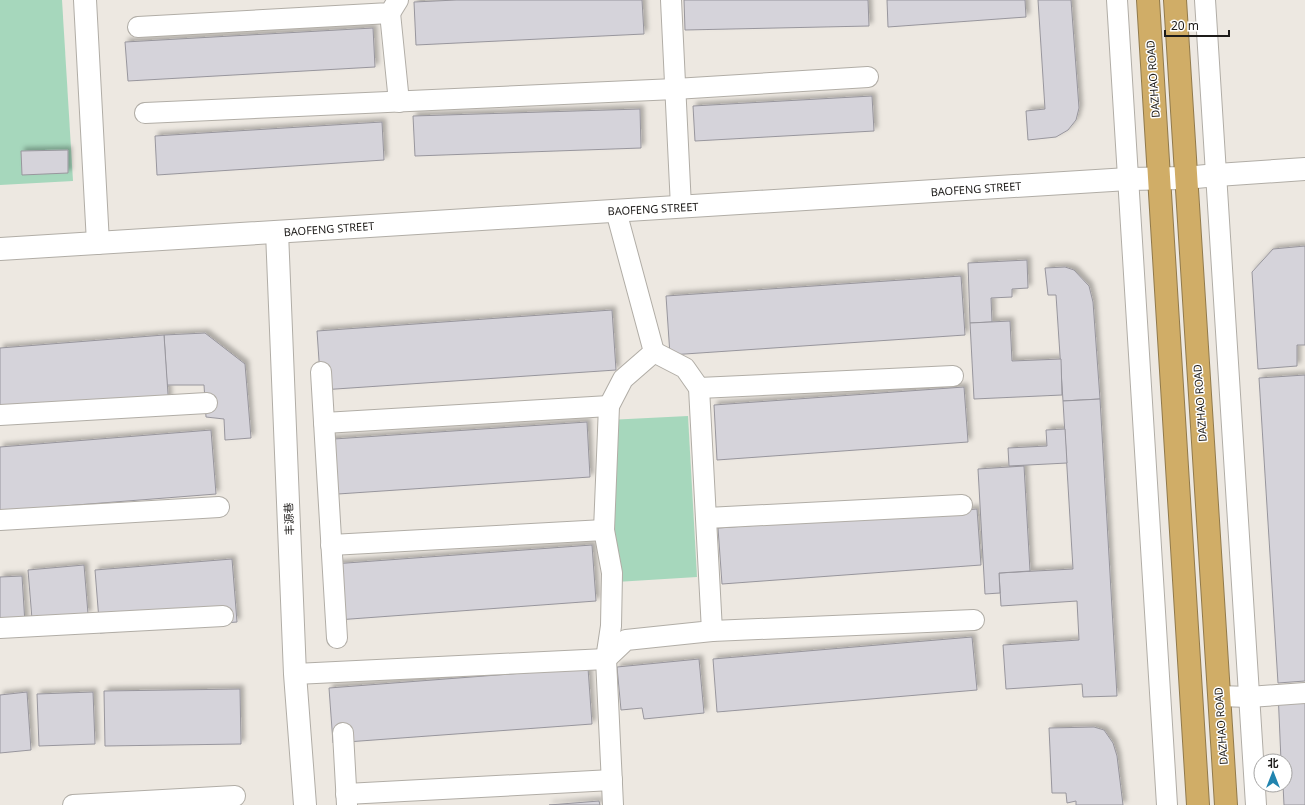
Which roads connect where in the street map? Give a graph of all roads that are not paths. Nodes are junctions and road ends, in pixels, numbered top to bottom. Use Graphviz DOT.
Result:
graph roads {
  1 [pos="85,0"];
  2 [pos="671,0"];
  3 [pos="1117,0"];
  4 [pos="1148,0"];
  5 [pos="1175,0"];
  6 [pos="1205,0"];
  7 [pos="394,7"];
  8 [pos="138,27"];
  9 [pos="868,77"];
  10 [pos="675,89"];
  11 [pos="399,102"];
  12 [pos="145,113"];
  13 [pos="1305,169"];
  14 [pos="1217,174"];
  15 [pos="1159,178"];
  16 [pos="1185,178"];
  17 [pos="1128,180"];
  18 [pos="681,207"];
  19 [pos="616,211"];
  20 [pos="277,232"];
  21 [pos="98,243"];
  22 [pos="0,249"];
  23 [pos="654,352"];
  24 [pos="321,372"];
  25 [pos="953,376"];
  26 [pos="699,388"];
  27 [pos="207,403"];
  28 [pos="609,406"];
  29 [pos="0,415"];
  30 [pos="324,423"];
  31 [pos="962,505"];
  32 [pos="219,507"];
  33 [pos="706,518"];
  34 [pos="0,520"];
  35 [pos="604,530"];
  36 [pos="331,545"];
  37 [pos="223,616"];
  38 [pos="974,620"];
  39 [pos="0,628"];
  40 [pos="712,631"];
  41 [pos="337,638"];
  42 [pos="606,659"];
  43 [pos="295,674"];
  44 [pos="1305,693"];
  45 [pos="1219,696"];
  46 [pos="1249,697"];
  47 [pos="343,733"];
  48 [pos="612,780"];
  49 [pos="235,796"];
  50 [pos="347,799"];
  51 [pos="73,805"];
  52 [pos="305,805"];
  53 [pos="614,805"];
  54 [pos="1167,805"];
  55 [pos="1198,805"];
  56 [pos="1226,805"];
  57 [pos="1256,805"];
  1 -- 21 [label="street"];
  2 -- 10 [label="street"];
  3 -- 17 [label="street"];
  4 -- 15 [label="highway, DAZHAO ROAD"];
  5 -- 16 [label="highway, DAZHAO ROAD"];
  6 -- 14 [label="street"];
  7 -- 8 [label="street"];
  7 -- 11 [label="street"];
  9 -- 10 [label="street"];
  10 -- 11 [label="street"];
  10 -- 18 [label="street"];
  11 -- 12 [label="street"];
  13 -- 14 [label="street, BAOFENG STREET"];
  14 -- 16 [label="street, BAOFENG STREET"];
  14 -- 46 [label="street"];
  15 -- 16 [label="street, BAOFENG STREET"];
  15 -- 17 [label="street, BAOFENG STREET"];
  15 -- 55 [label="highway, DAZHAO ROAD"];
  16 -- 45 [label="highway, DAZHAO ROAD"];
  17 -- 18 [label="street, BAOFENG STREET"];
  17 -- 54 [label="street"];
  18 -- 19 [label="street, BAOFENG STREET"];
  19 -- 20 [label="street, BAOFENG STREET"];
  19 -- 23 [label="street"];
  20 -- 21 [label="street, BAOFENG STREET"];
  20 -- 43 [label="street, 丰源巷"];
  21 -- 22 [label="street, BAOFENG STREET"];
  23 -- 26 [label="street"];
  23 -- 28 [label="street"];
  24 -- 30 [label="street"];
  25 -- 26 [label="street"];
  26 -- 33 [label="street"];
  27 -- 29 [label="street"];
  28 -- 30 [label="street"];
  28 -- 35 [label="street"];
  30 -- 36 [label="street"];
  31 -- 33 [label="street"];
  32 -- 34 [label="street"];
  33 -- 40 [label="street"];
  35 -- 36 [label="street"];
  35 -- 42 [label="street"];
  36 -- 41 [label="street"];
  37 -- 39 [label="street"];
  38 -- 40 [label="street"];
  40 -- 42 [label="street"];
  42 -- 43 [label="street"];
  42 -- 48 [label="street"];
  43 -- 52 [label="street, 丰源巷"];
  44 -- 46 [label="street"];
  45 -- 46 [label="street"];
  45 -- 56 [label="highway, DAZHAO ROAD"];
  46 -- 57 [label="street"];
  47 -- 50 [label="street"];
  48 -- 50 [label="street"];
  48 -- 53 [label="street"];
  49 -- 51 [label="street"];
}
